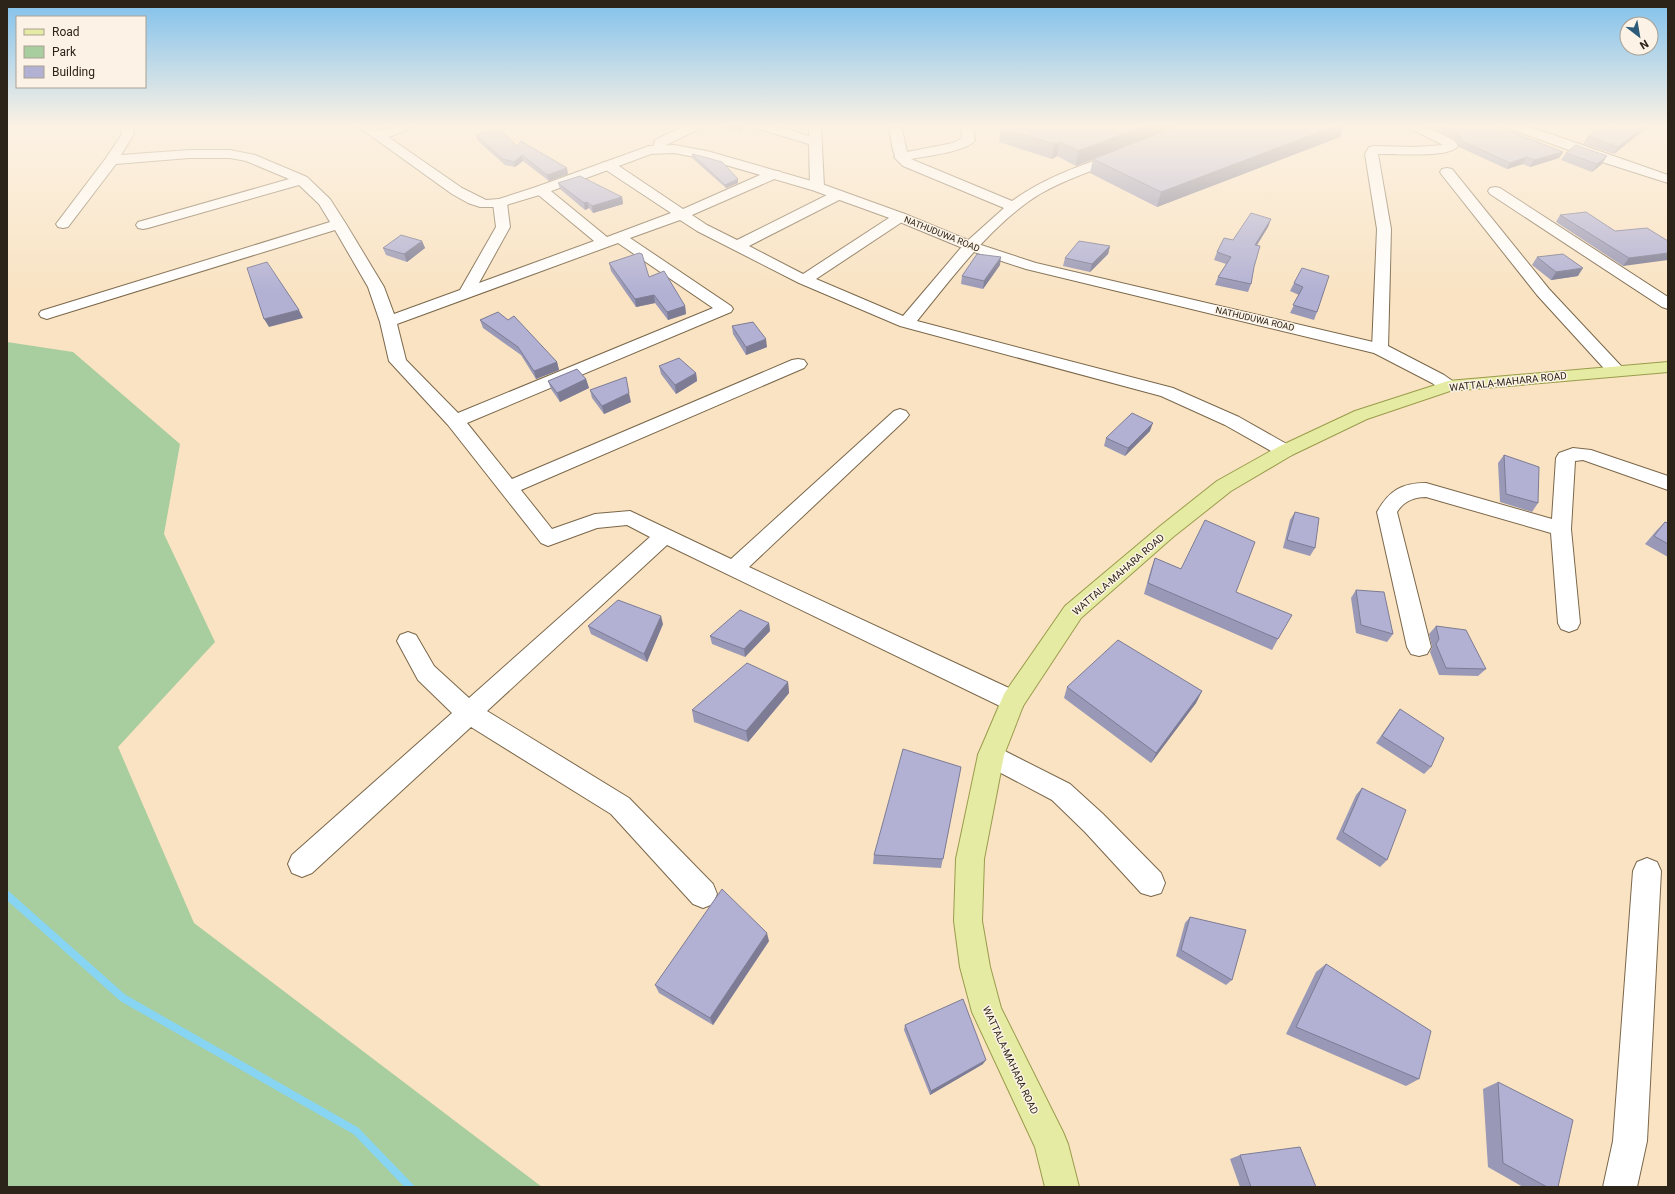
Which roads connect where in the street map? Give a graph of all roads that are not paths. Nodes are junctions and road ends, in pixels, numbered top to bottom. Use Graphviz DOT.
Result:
graph roads {
  1 [pos="96,181"];
  2 [pos="299,181"];
  3 [pos="303,181"];
  4 [pos="443,181"];
  5 [pos="565,181"];
  6 [pos="633,181"];
  7 [pos="759,181"];
  8 [pos="796,181"];
  9 [pos="817,181"];
  10 [pos="950,181"];
  11 [pos="1055,181"];
  12 [pos="1376,181"];
  13 [pos="1454,181"];
  14 [pos="817,187"];
  15 [pos="541,190"];
  16 [pos="1495,191"];
  17 [pos="838,195"];
  18 [pos="500,203"];
  19 [pos="1013,207"];
  20 [pos="682,214"];
  21 [pos="900,217"];
  22 [pos="62,224"];
  23 [pos="339,224"];
  24 [pos="143,225"];
  25 [pos="612,240"];
  26 [pos="737,246"];
  27 [pos="970,246"];
  28 [pos="804,280"];
  29 [pos="466,293"];
  30 [pos="1668,304"];
  31 [pos="47,314"];
  32 [pos="388,322"];
  33 [pos="906,323"];
  34 [pos="1380,349"];
  35 [pos="798,364"];
  36 [pos="1668,367"];
  37 [pos="1616,371"];
  38 [pos="1448,386"];
  39 [pos="900,415"];
  40 [pos="455,421"];
  41 [pos="1285,452"];
  42 [pos="1668,483"];
  43 [pos="508,488"];
  44 [pos="1561,529"];
  45 [pos="665,535"];
  46 [pos="733,569"];
  47 [pos="1569,623"];
  48 [pos="408,641"];
  49 [pos="1419,647"];
  50 [pos="1012,701"];
  51 [pos="469,712"];
  52 [pos="991,755"];
  53 [pos="302,864"];
  54 [pos="1647,871"];
  55 [pos="1151,883"];
  56 [pos="703,894"];
  57 [pos="1062,1187"];
  58 [pos="1620,1187"];
  1 -- 22 [label="street"];
  2 -- 24 [label="street"];
  3 -- 23 [label="street"];
  4 -- 18 [label="street, NATHUDUWA ROAD"];
  5 -- 15 [label="street, NATHUDUWA ROAD"];
  6 -- 20 [label="street"];
  7 -- 20 [label="street"];
  8 -- 14 [label="street, NATHUDUWA ROAD"];
  9 -- 14 [label="street"];
  10 -- 19 [label="street"];
  11 -- 19 [label="street"];
  12 -- 34 [label="street"];
  13 -- 37 [label="street"];
  14 -- 17 [label="street, NATHUDUWA ROAD"];
  15 -- 18 [label="street, NATHUDUWA ROAD"];
  15 -- 25 [label="street"];
  16 -- 30 [label="street"];
  17 -- 21 [label="street, NATHUDUWA ROAD"];
  17 -- 26 [label="street"];
  18 -- 29 [label="street"];
  19 -- 27 [label="street"];
  20 -- 25 [label="street"];
  20 -- 26 [label="street"];
  21 -- 27 [label="street, NATHUDUWA ROAD"];
  21 -- 28 [label="street"];
  23 -- 31 [label="street"];
  23 -- 32 [label="street"];
  25 -- 29 [label="street"];
  25 -- 40 [label="street"];
  26 -- 28 [label="street"];
  27 -- 33 [label="street"];
  27 -- 34 [label="street, NATHUDUWA ROAD"];
  28 -- 33 [label="street"];
  29 -- 32 [label="street"];
  32 -- 40 [label="street"];
  33 -- 41 [label="street"];
  34 -- 38 [label="street, NATHUDUWA ROAD"];
  35 -- 43 [label="street"];
  36 -- 37 [label="main road, WATTALA-MAHARA ROAD"];
  37 -- 38 [label="main road, WATTALA-MAHARA ROAD"];
  38 -- 41 [label="main road, WATTALA-MAHARA ROAD"];
  39 -- 46 [label="street"];
  40 -- 43 [label="street"];
  41 -- 50 [label="main road, WATTALA-MAHARA ROAD"];
  42 -- 44 [label="street"];
  43 -- 45 [label="street"];
  44 -- 47 [label="street"];
  44 -- 49 [label="street"];
  45 -- 46 [label="street"];
  45 -- 51 [label="street"];
  46 -- 50 [label="street"];
  48 -- 51 [label="street"];
  50 -- 52 [label="main road, WATTALA-MAHARA ROAD"];
  51 -- 53 [label="street"];
  51 -- 56 [label="street"];
  52 -- 55 [label="street"];
  52 -- 57 [label="main road, WATTALA-MAHARA ROAD"];
  54 -- 58 [label="street"];
}
